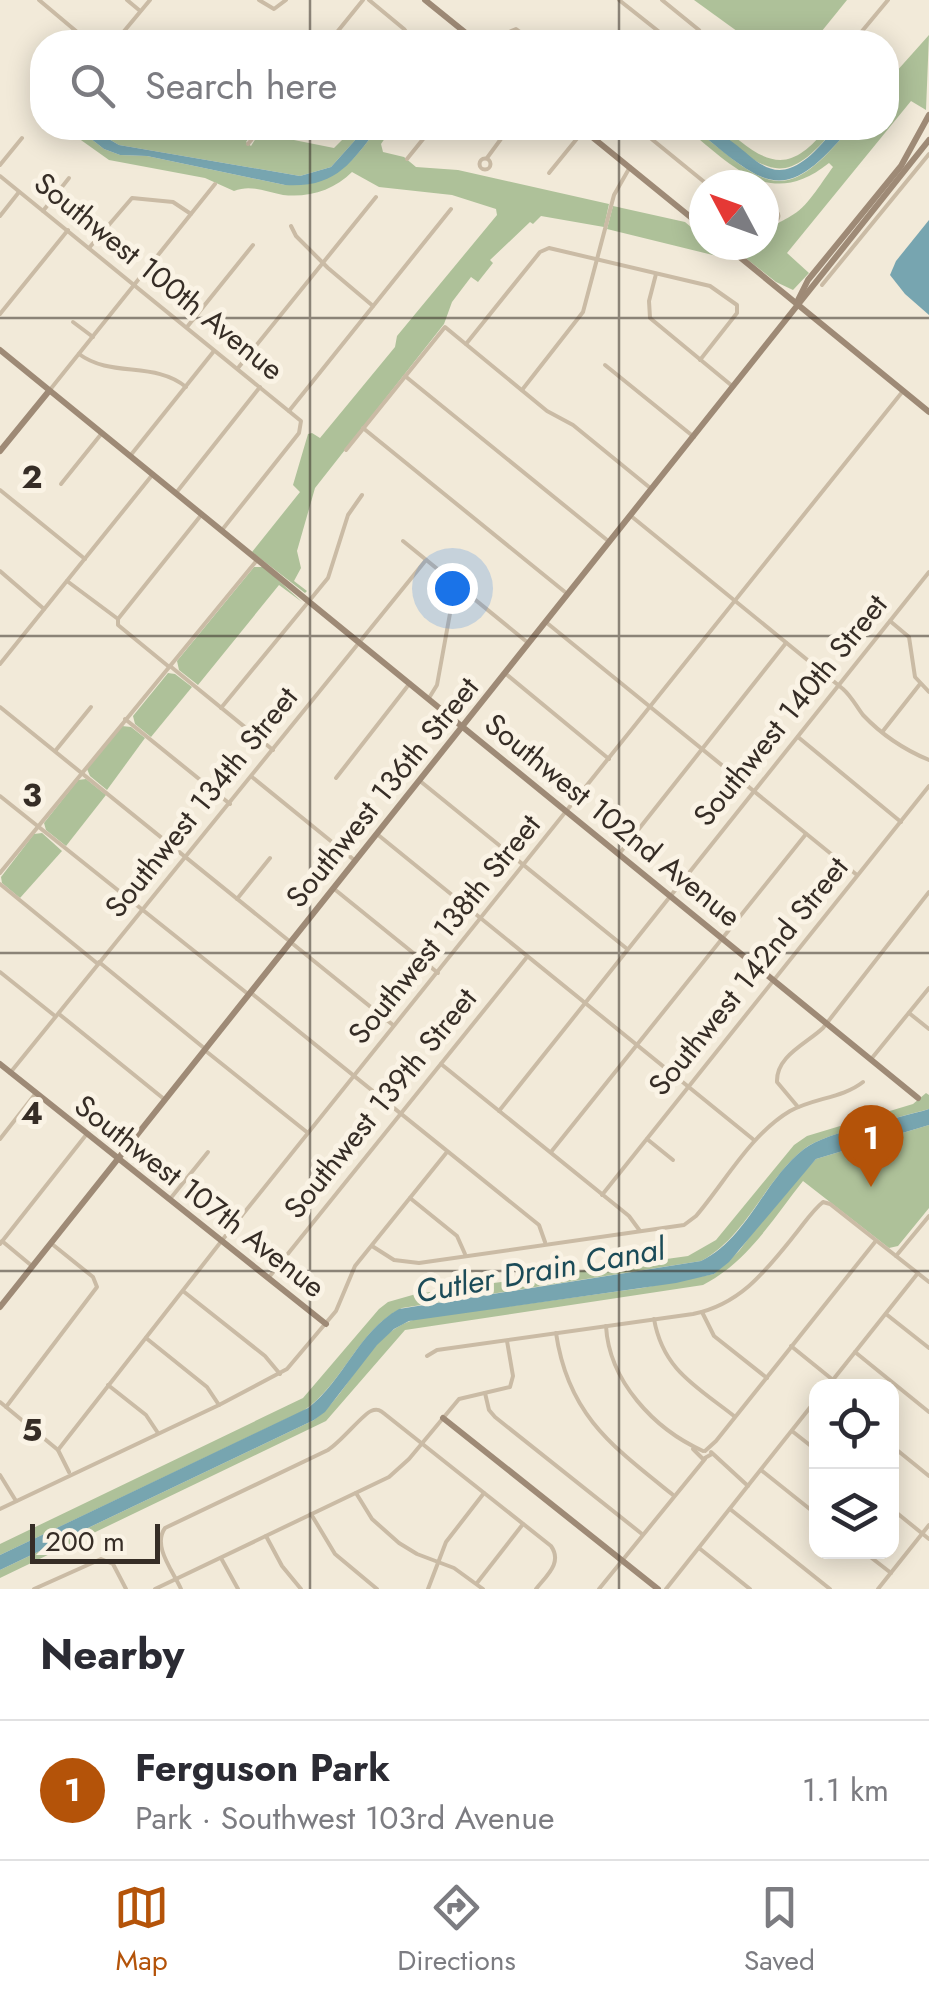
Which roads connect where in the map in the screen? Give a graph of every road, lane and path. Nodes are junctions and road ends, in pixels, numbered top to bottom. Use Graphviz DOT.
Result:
graph roads {
  1 [pos="39,0"];
  2 [pos="128,0"];
  3 [pos="150,0"];
  4 [pos="259,0"];
  5 [pos="286,0"];
  6 [pos="366,0"];
  7 [pos="425,0"];
  8 [pos="619,0"];
  9 [pos="632,0"];
  10 [pos="662,0"];
  11 [pos="888,0"];
  12 [pos="627,6"];
  13 [pos="141,11"];
  14 [pos="75,30"];
  15 [pos="126,30"];
  16 [pos="340,30"];
  17 [pos="405,30"];
  18 [pos="462,30"];
  19 [pos="657,30"];
  20 [pos="699,30"];
  21 [pos="863,30"];
  22 [pos="929,115"];
  23 [pos="22,138"];
  24 [pos="251,140"];
  25 [pos="422,140"];
  26 [pos="500,140"];
  27 [pos="574,140"];
  28 [pos="596,140"];
  29 [pos="653,140"];
  30 [pos="929,140"];
  31 [pos="248,144"];
  32 [pos="929,154"];
  33 [pos="487,158"];
  34 [pos="407,159"];
  35 [pos="0,165"];
  36 [pos="630,167"];
  37 [pos="690,170"];
  38 [pos="550,173"];
  39 [pos="0,176"];
  40 [pos="68,178"];
  41 [pos="215,184"];
  42 [pos="20,192"];
  43 [pos="376,197"];
  44 [pos="451,209"];
  45 [pos="43,210"];
  46 [pos="191,214"];
  47 [pos="689,214"];
  48 [pos="0,216"];
  49 [pos="291,226"];
  50 [pos="68,230"];
  51 [pos="253,245"];
  52 [pos="90,248"];
  53 [pos="598,260"];
  54 [pos="743,260"];
  55 [pos="322,262"];
  56 [pos="656,274"];
  57 [pos="134,285"];
  58 [pos="822,285"];
  59 [pos="797,304"];
  60 [pos="374,306"];
  61 [pos="0,314"];
  62 [pos="74,322"];
  63 [pos="186,328"];
  64 [pos="92,337"];
  65 [pos="466,344"];
  66 [pos="0,350"];
  67 [pos="214,351"];
  68 [pos="79,354"];
  69 [pos="700,360"];
  70 [pos="605,365"];
  71 [pos="237,369"];
  72 [pos="405,376"];
  73 [pos="186,387"];
  74 [pos="260,388"];
  75 [pos="734,388"];
  76 [pos="522,390"];
  77 [pos="49,391"];
  78 [pos="903,391"];
  79 [pos="290,411"];
  80 [pos="929,412"];
  81 [pos="363,428"];
  82 [pos="102,433"];
  83 [pos="694,437"];
  84 [pos="346,450"];
  85 [pos="0,451"];
  86 [pos="130,456"];
  87 [pos="153,474"];
  88 [pos="61,484"];
  89 [pos="0,490"];
  90 [pos="653,490"];
  91 [pos="176,493"];
  92 [pos="362,496"];
  93 [pos="202,514"];
  94 [pos="631,516"];
  95 [pos="222,530"];
  96 [pos="402,540"];
  97 [pos="610,543"];
  98 [pos="85,559"];
  99 [pos="258,559"];
  100 [pos="426,560"];
  101 [pos="0,571"];
  102 [pos="929,572"];
  103 [pos="68,581"];
  104 [pos="460,587"];
  105 [pos="568,595"];
  106 [pos="308,600"];
  107 [pos="735,601"];
  108 [pos="44,609"];
  109 [pos="118,619"];
  110 [pos="890,621"];
  111 [pos="547,622"];
  112 [pos="360,643"];
  113 [pos="530,644"];
  114 [pos="786,644"];
  115 [pos="0,664"];
  116 [pos="169,666"];
  117 [pos="506,674"];
  118 [pos="410,683"];
  119 [pos="920,684"];
  120 [pos="838,685"];
  121 [pos="929,692"];
  122 [pos="428,698"];
  123 [pos="0,706"];
  124 [pos="651,706"];
  125 [pos="91,707"];
  126 [pos="221,708"];
  127 [pos="125,720"];
  128 [pos="464,727"];
  129 [pos="883,732"];
  130 [pos="798,737"];
  131 [pos="703,749"];
  132 [pos="273,750"];
  133 [pos="55,751"];
  134 [pos="610,759"];
  135 [pos="929,760"];
  136 [pos="81,773"];
  137 [pos="252,777"];
  138 [pos="336,778"];
  139 [pos="420,781"];
  140 [pos="929,786"];
  141 [pos="755,792"];
  142 [pos="0,796"];
  143 [pos="230,804"];
  144 [pos="568,811"];
  145 [pos="901,822"];
  146 [pos="38,826"];
  147 [pos="377,834"];
  148 [pos="806,834"];
  149 [pos="619,854"];
  150 [pos="187,858"];
  151 [pos="270,858"];
  152 [pos="355,861"];
  153 [pos="524,865"];
  154 [pos="0,873"];
  155 [pos="858,876"];
  156 [pos="0,884"];
  157 [pos="333,888"];
  158 [pos="929,892"];
  159 [pos="671,896"];
  160 [pos="237,899"];
  161 [pos="142,911"];
  162 [pos="481,919"];
  163 [pos="722,938"];
  164 [pos="290,942"];
  165 [pos="628,950"];
  166 [pos="528,957"];
  167 [pos="98,963"];
  168 [pos="0,972"];
  169 [pos="438,972"];
  170 [pos="774,980"];
  171 [pos="929,988"];
  172 [pos="249,993"];
  173 [pos="585,1003"];
  174 [pos="909,1013"];
  175 [pos="57,1015"];
  176 [pos="826,1022"];
  177 [pos="394,1026"];
  178 [pos="929,1029"];
  179 [pos="636,1044"];
  180 [pos="204,1048"];
  181 [pos="871,1060"];
  182 [pos="0,1064"];
  183 [pos="441,1064"];
  184 [pos="10,1073"];
  185 [pos="354,1076"];
  186 [pos="863,1082"];
  187 [pos="688,1087"];
  188 [pos="36,1093"];
  189 [pos="164,1098"];
  190 [pos="918,1098"];
  191 [pos="798,1106"];
  192 [pos="499,1111"];
  193 [pos="400,1114"];
  194 [pos="86,1134"];
  195 [pos="308,1134"];
  196 [pos="0,1139"];
  197 [pos="647,1139"];
  198 [pos="756,1142"];
  199 [pos="208,1152"];
  200 [pos="447,1152"];
  201 [pos="551,1152"];
  202 [pos="116,1159"];
  203 [pos="673,1160"];
  204 [pos="602,1195"];
  205 [pos="410,1198"];
  206 [pos="170,1200"];
  207 [pos="929,1216"];
  208 [pos="640,1232"];
  209 [pos="222,1240"];
  210 [pos="876,1242"];
  211 [pos="1,1243"];
  212 [pos="51,1243"];
  213 [pos="546,1244"];
  214 [pos="372,1246"];
  215 [pos="465,1256"];
  216 [pos="896,1256"];
  217 [pos="32,1266"];
  218 [pos="918,1273"];
  219 [pos="268,1278"];
  220 [pos="929,1282"];
  221 [pos="183,1291"];
  222 [pos="0,1307"];
  223 [pos="702,1312"];
  224 [pos="886,1314"];
  225 [pos="654,1319"];
  226 [pos="326,1324"];
  227 [pos="606,1326"];
  228 [pos="556,1333"];
  229 [pos="146,1338"];
  230 [pos="506,1340"];
  231 [pos="792,1346"];
  232 [pos="929,1348"];
  233 [pos="855,1352"];
  234 [pos="427,1356"];
  235 [pos="280,1374"];
  236 [pos="766,1378"];
  237 [pos="832,1379"];
  238 [pos="834,1379"];
  239 [pos="108,1385"];
  240 [pos="485,1393"];
  241 [pos="0,1402"];
  242 [pos="220,1405"];
  243 [pos="6,1407"];
  244 [pos="809,1409"];
  245 [pos="929,1412"];
  246 [pos="736,1417"];
  247 [pos="442,1418"];
  248 [pos="792,1431"];
  249 [pos="159,1434"];
  250 [pos="422,1443"];
  251 [pos="809,1444"];
  252 [pos="58,1450"];
  253 [pos="899,1452"];
  254 [pos="705,1455"];
  255 [pos="761,1470"];
  256 [pos="70,1474"];
  257 [pos="0,1475"];
  258 [pos="929,1476"];
  259 [pos="748,1486"];
  260 [pos="356,1493"];
  261 [pos="484,1493"];
  262 [pos="673,1495"];
  263 [pos="16,1501"];
  264 [pos="809,1508"];
  265 [pos="0,1509"];
  266 [pos="730,1509"];
  267 [pos="310,1514"];
  268 [pos="899,1516"];
  269 [pos="523,1524"];
  270 [pos="929,1526"];
  271 [pos="642,1534"];
  272 [pos="922,1534"];
  273 [pos="266,1536"];
  274 [pos="929,1540"];
  275 [pos="699,1548"];
  276 [pos="221,1557"];
  277 [pos="873,1559"];
  278 [pos="621,1560"];
  279 [pos="437,1561"];
  280 [pos="891,1573"];
  281 [pos="176,1579"];
  282 [pos="477,1584"];
  283 [pos="34,1589"];
  284 [pos="126,1589"];
  285 [pos="155,1589"];
  286 [pos="181,1589"];
  287 [pos="238,1589"];
  288 [pos="300,1589"];
  289 [pos="377,1589"];
  290 [pos="428,1589"];
  291 [pos="483,1589"];
  292 [pos="536,1589"];
  293 [pos="599,1589"];
  294 [pos="658,1589"];
  295 [pos="666,1589"];
  296 [pos="750,1589"];
  297 [pos="830,1589"];
  298 [pos="878,1589"];
  1 -- 14 [label="street"];
  2 -- 13 [label="street"];
  3 -- 13 [label="street"];
  4 -- 5 [label="street"];
  6 -- 16 [label="street"];
  6 -- 17 [label="street"];
  7 -- 18 [label="street"];
  8 -- 12 [label="street"];
  9 -- 12 [label="street"];
  10 -- 20 [label="street"];
  11 -- 21 [label="street"];
  12 -- 19 [label="street"];
  13 -- 15 [label="street"];
  22 -- 59 [label="street, Southwest 136th Street"];
  23 -- 35 [label="street"];
  24 -- 31 [label="street"];
  25 -- 34 [label="street"];
  26 -- 33 [label="street"];
  27 -- 38 [label="street"];
  28 -- 36 [label="street"];
  29 -- 37 [label="street"];
  30 -- 59 [label="street, Southwest 136th Street"];
  32 -- 58 [label="street"];
  36 -- 47 [label="street"];
  36 -- 53 [label="street"];
  39 -- 42 [label="street, Southwest 100th Avenue"];
  40 -- 45 [label="street"];
  41 -- 46 [label="street"];
  42 -- 45 [label="street, Southwest 100th Avenue"];
  42 -- 48 [label="street"];
  43 -- 55 [label="street"];
  44 -- 60 [label="street"];
  45 -- 50 [label="street, Southwest 100th Avenue"];
  46 -- 52 [label="street"];
  46 -- 57 [label="street"];
  49 -- 55 [label="street"];
  50 -- 52 [label="street, Southwest 100th Avenue"];
  50 -- 61 [label="street"];
  51 -- 63 [label="street"];
  52 -- 57 [label="street, Southwest 100th Avenue"];
  53 -- 56 [label="street"];
  53 -- 65 [label="street"];
  53 -- 76 [label="street"];
  54 -- 59 [label="street"];
  55 -- 60 [label="street"];
  55 -- 71 [label="street"];
  56 -- 69 [label="street"];
  56 -- 69 [label="street"];
  57 -- 63 [label="street, Southwest 100th Avenue"];
  57 -- 64 [label="street"];
  59 -- 75 [label="street, Southwest 136th Street"];
  59 -- 78 [label="street"];
  60 -- 79 [label="street"];
  62 -- 64 [label="street"];
  63 -- 67 [label="street, Southwest 100th Avenue"];
  64 -- 68 [label="street"];
  65 -- 72 [label="street"];
  65 -- 76 [label="street"];
  66 -- 77 [label="street, Southwest 102nd Avenue"];
  67 -- 71 [label="street, Southwest 100th Avenue"];
  67 -- 73 [label="street"];
  68 -- 73 [label="street"];
  68 -- 77 [label="street"];
  69 -- 75 [label="street"];
  70 -- 83 [label="street"];
  71 -- 74 [label="street, Southwest 100th Avenue"];
  72 -- 81 [label="street"];
  72 -- 97 [label="street"];
  73 -- 86 [label="street"];
  74 -- 79 [label="street, Southwest 100th Avenue"];
  74 -- 91 [label="street"];
  75 -- 83 [label="street, Southwest 136th Street"];
  76 -- 90 [label="street"];
  77 -- 82 [label="street, Southwest 102nd Avenue"];
  77 -- 85 [label="street"];
  78 -- 80 [label="street"];
  78 -- 107 [label="street, Southwest 138th Street"];
  79 -- 95 [label="street"];
  81 -- 84 [label="street"];
  81 -- 105 [label="street"];
  82 -- 86 [label="street, Southwest 102nd Avenue"];
  82 -- 88 [label="street"];
  83 -- 90 [label="street, Southwest 136th Street"];
  86 -- 87 [label="street, Southwest 102nd Avenue"];
  87 -- 91 [label="street, Southwest 102nd Avenue"];
  87 -- 98 [label="street"];
  89 -- 98 [label="street"];
  90 -- 94 [label="street, Southwest 136th Street"];
  91 -- 93 [label="street, Southwest 102nd Avenue"];
  92 -- 106 [label="street"];
  93 -- 95 [label="street, Southwest 102nd Avenue"];
  93 -- 109 [label="street"];
  94 -- 97 [label="street, Southwest 136th Street"];
  94 -- 107 [label="street"];
  95 -- 99 [label="street, Southwest 102nd Avenue"];
  96 -- 100 [label="street"];
  97 -- 105 [label="street, Southwest 136th Street"];
  98 -- 103 [label="street"];
  99 -- 106 [label="street, Southwest 102nd Avenue"];
  99 -- 116 [label="street"];
  100 -- 104 [label="street"];
  100 -- 112 [label="street, Southwest 134th Street"];
  101 -- 108 [label="street"];
  102 -- 110 [label="street, Southwest 140th Street"];
  103 -- 108 [label="street"];
  103 -- 109 [label="street"];
  104 -- 113 [label="street"];
  104 -- 122 [label="street"];
  105 -- 111 [label="street, Southwest 136th Street"];
  106 -- 112 [label="street, Southwest 102nd Avenue"];
  106 -- 126 [label="street"];
  107 -- 114 [label="street"];
  107 -- 124 [label="street, Southwest 138th Street"];
  108 -- 115 [label="street"];
  109 -- 116 [label="street"];
  110 -- 119 [label="street"];
  110 -- 120 [label="street, Southwest 140th Street"];
  111 -- 113 [label="street, Southwest 136th Street"];
  111 -- 124 [label="street"];
  112 -- 118 [label="street, Southwest 102nd Avenue"];
  112 -- 132 [label="street, Southwest 134th Street"];
  113 -- 117 [label="street, Southwest 136th Street"];
  114 -- 120 [label="street"];
  114 -- 131 [label="street"];
  116 -- 126 [label="street"];
  116 -- 127 [label="street"];
  117 -- 128 [label="street, Southwest 136th Street"];
  117 -- 134 [label="street"];
  118 -- 122 [label="street, Southwest 102nd Avenue"];
  118 -- 138 [label="street"];
  119 -- 121 [label="street"];
  119 -- 129 [label="street"];
  120 -- 129 [label="street"];
  120 -- 130 [label="street, Southwest 140th Street"];
  122 -- 128 [label="street, Southwest 102nd Avenue"];
  123 -- 133 [label="street"];
  124 -- 131 [label="street"];
  124 -- 134 [label="street, Southwest 138th Street"];
  125 -- 133 [label="street"];
  126 -- 132 [label="street"];
  127 -- 136 [label="street"];
  127 -- 143 [label="street"];
  128 -- 139 [label="street, Southwest 136th Street"];
  128 -- 144 [label="street, Southwest 102nd Avenue"];
  129 -- 135 [label="street"];
  130 -- 141 [label="street, Southwest 140th Street"];
  130 -- 145 [label="street"];
  131 -- 141 [label="street"];
  131 -- 149 [label="street"];
  132 -- 137 [label="street, Southwest 134th Street"];
  133 -- 136 [label="street"];
  134 -- 144 [label="street, Southwest 138th Street"];
  136 -- 146 [label="street"];
  136 -- 150 [label="street"];
  137 -- 143 [label="street, Southwest 134th Street"];
  137 -- 152 [label="street"];
  139 -- 147 [label="street, Southwest 136th Street"];
  139 -- 153 [label="street"];
  140 -- 145 [label="street, Southwest 142nd Street"];
  141 -- 148 [label="street"];
  141 -- 159 [label="street, Southwest 140th Street"];
  142 -- 146 [label="street"];
  143 -- 150 [label="street, Southwest 134th Street"];
  144 -- 149 [label="street, Southwest 102nd Avenue"];
  144 -- 153 [label="street, Southwest 138th Street"];
  145 -- 155 [label="street, Southwest 142nd Street"];
  146 -- 154 [label="street"];
  146 -- 161 [label="street"];
  147 -- 152 [label="street, Southwest 136th Street"];
  147 -- 162 [label="street"];
  148 -- 155 [label="street"];
  148 -- 163 [label="street"];
  149 -- 159 [label="street, Southwest 102nd Avenue"];
  150 -- 160 [label="street"];
  150 -- 161 [label="street, Southwest 134th Street"];
  151 -- 160 [label="street"];
  152 -- 157 [label="street, Southwest 136th Street"];
  153 -- 162 [label="street, Southwest 138th Street"];
  153 -- 165 [label="street"];
  155 -- 170 [label="street, Southwest 142nd Street"];
  156 -- 167 [label="street"];
  157 -- 164 [label="street, Southwest 136th Street"];
  157 -- 169 [label="street"];
  158 -- 176 [label="street"];
  159 -- 163 [label="street, Southwest 102nd Avenue"];
  159 -- 165 [label="street, Southwest 140th Street"];
  160 -- 164 [label="street"];
  161 -- 167 [label="street, Southwest 134th Street"];
  161 -- 172 [label="street"];
  162 -- 166 [label="street"];
  162 -- 169 [label="street, Southwest 138th Street"];
  163 -- 170 [label="street, Southwest 102nd Avenue"];
  163 -- 179 [label="street"];
  164 -- 172 [label="street, Southwest 136th Street"];
  164 -- 177 [label="street"];
  165 -- 173 [label="street, Southwest 140th Street"];
  166 -- 173 [label="street"];
  166 -- 183 [label="street, Southwest 139th Street"];
  167 -- 175 [label="street, Southwest 134th Street"];
  167 -- 180 [label="street"];
  168 -- 175 [label="street"];
  169 -- 177 [label="street, Southwest 138th Street"];
  170 -- 176 [label="street, Southwest 102nd Avenue"];
  170 -- 187 [label="street, Southwest 142nd Street"];
  171 -- 174 [label="street"];
  172 -- 180 [label="street, Southwest 136th Street"];
  172 -- 185 [label="street"];
  173 -- 179 [label="street"];
  173 -- 192 [label="street, Southwest 140th Street"];
  174 -- 178 [label="street"];
  174 -- 181 [label="street"];
  175 -- 184 [label="street, Southwest 134th Street"];
  175 -- 189 [label="street"];
  176 -- 181 [label="street, Southwest 102nd Avenue"];
  176 -- 191 [label="street"];
  177 -- 185 [label="street, Southwest 138th Street"];
  179 -- 187 [label="street"];
  179 -- 201 [label="street"];
  180 -- 189 [label="street, Southwest 136th Street"];
  180 -- 195 [label="street"];
  181 -- 190 [label="street, Southwest 102nd Avenue"];
  182 -- 184 [label="street, Southwest 107th Avenue"];
  183 -- 192 [label="street"];
  183 -- 193 [label="street, Southwest 139th Street"];
  184 -- 188 [label="street, Southwest 107th Avenue"];
  185 -- 193 [label="street"];
  185 -- 195 [label="street, Southwest 138th Street"];
  186 -- 191 [label="street"];
  187 -- 197 [label="street, Southwest 142nd Street"];
  187 -- 198 [label="street"];
  188 -- 194 [label="street, Southwest 107th Avenue"];
  188 -- 196 [label="street"];
  189 -- 202 [label="street, Southwest 136th Street"];
  191 -- 198 [label="street"];
  192 -- 201 [label="street"];
  193 -- 200 [label="street"];
  193 -- 219 [label="street, Southwest 139th Street"];
  194 -- 202 [label="street, Southwest 107th Avenue"];
  194 -- 211 [label="street"];
  195 -- 209 [label="street, Southwest 138th Street"];
  197 -- 203 [label="street"];
  197 -- 204 [label="street, Southwest 142nd Street"];
  198 -- 208 [label="street"];
  199 -- 206 [label="street"];
  200 -- 205 [label="street"];
  200 -- 213 [label="street"];
  201 -- 204 [label="street"];
  202 -- 206 [label="street, Southwest 107th Avenue"];
  202 -- 212 [label="street, Southwest 136th Street"];
  204 -- 208 [label="street"];
  205 -- 214 [label="street"];
  205 -- 215 [label="street"];
  206 -- 209 [label="street, Southwest 107th Avenue"];
  207 -- 216 [label="street"];
  208 -- 213 [label="street"];
  209 -- 219 [label="street, Southwest 107th Avenue"];
  209 -- 221 [label="street, Southwest 138th Street"];
  210 -- 216 [label="street"];
  210 -- 223 [label="street"];
  210 -- 231 [label="street"];
  211 -- 217 [label="street"];
  212 -- 217 [label="street, Southwest 136th Street"];
  212 -- 243 [label="street"];
  213 -- 215 [label="street"];
  214 -- 215 [label="street"];
  214 -- 226 [label="street"];
  216 -- 218 [label="street"];
  217 -- 222 [label="street, Southwest 136th Street"];
  218 -- 220 [label="street"];
  218 -- 224 [label="street"];
  219 -- 226 [label="street, Southwest 107th Avenue"];
  221 -- 229 [label="street, Southwest 138th Street"];
  221 -- 235 [label="street"];
  223 -- 225 [label="street"];
  223 -- 236 [label="street"];
  224 -- 232 [label="street"];
  224 -- 233 [label="street"];
  225 -- 227 [label="street"];
  225 -- 246 [label="street"];
  226 -- 235 [label="street"];
  227 -- 228 [label="street"];
  227 -- 254 [label="street"];
  228 -- 230 [label="street"];
  228 -- 262 [label="street"];
  229 -- 239 [label="street, Southwest 138th Street"];
  229 -- 242 [label="street"];
  230 -- 234 [label="street"];
  230 -- 240 [label="street"];
  231 -- 236 [label="street"];
  231 -- 237 [label="street"];
  233 -- 238 [label="street"];
  233 -- 245 [label="street"];
  235 -- 242 [label="street"];
  236 -- 246 [label="street"];
  239 -- 249 [label="street"];
  239 -- 252 [label="street, Southwest 138th Street"];
  240 -- 247 [label="street"];
  240 -- 271 [label="street"];
  241 -- 243 [label="street"];
  242 -- 249 [label="street"];
  243 -- 252 [label="street"];
  244 -- 248 [label="street"];
  246 -- 254 [label="street"];
  247 -- 250 [label="street"];
  247 -- 278 [label="street"];
  248 -- 251 [label="street"];
  248 -- 255 [label="street"];
  249 -- 256 [label="street"];
  250 -- 260 [label="street"];
  250 -- 261 [label="street"];
  250 -- 281 [label="street"];
  252 -- 256 [label="street"];
  253 -- 258 [label="street"];
  254 -- 259 [label="street"];
  254 -- 262 [label="street"];
  255 -- 259 [label="street"];
  255 -- 264 [label="street"];
  256 -- 263 [label="street"];
  257 -- 263 [label="street"];
  259 -- 266 [label="street"];
  260 -- 267 [label="street"];
  260 -- 279 [label="street"];
  261 -- 269 [label="street"];
  261 -- 279 [label="street"];
  262 -- 271 [label="street"];
  263 -- 265 [label="street"];
  266 -- 275 [label="street"];
  266 -- 297 [label="street"];
  267 -- 273 [label="street"];
  267 -- 289 [label="street"];
  268 -- 272 [label="street"];
  269 -- 282 [label="street"];
  269 -- 292 [label="street"];
  270 -- 272 [label="street"];
  271 -- 278 [label="street"];
  272 -- 274 [label="street"];
  272 -- 280 [label="street"];
  273 -- 276 [label="street"];
  273 -- 288 [label="street"];
  275 -- 295 [label="street"];
  275 -- 296 [label="street"];
  276 -- 281 [label="street"];
  276 -- 287 [label="street"];
  277 -- 280 [label="street"];
  278 -- 293 [label="street"];
  278 -- 294 [label="street"];
  279 -- 282 [label="street"];
  279 -- 290 [label="street"];
  280 -- 298 [label="street"];
  281 -- 285 [label="street"];
  281 -- 286 [label="street"];
  282 -- 291 [label="street"];
  283 -- 284 [label="street"];
}
